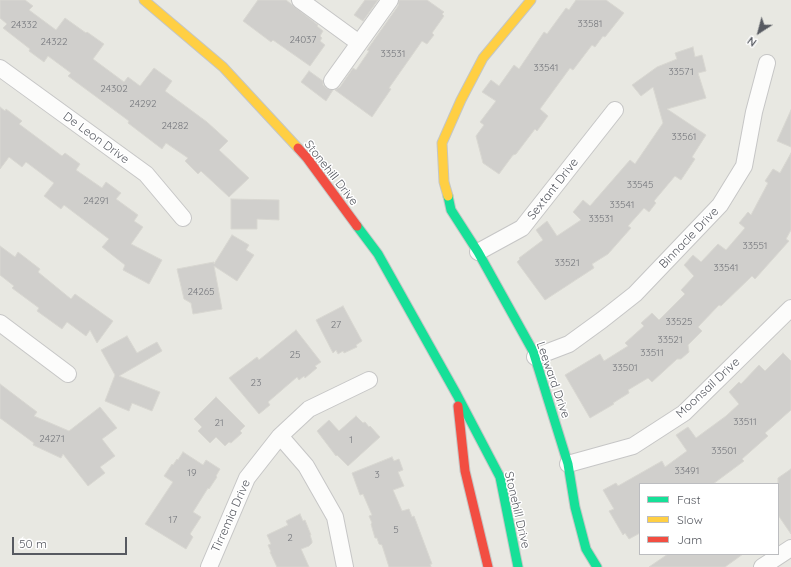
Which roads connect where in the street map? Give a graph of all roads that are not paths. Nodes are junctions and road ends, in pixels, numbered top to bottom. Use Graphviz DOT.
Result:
graph roads {
  1 [pos="144,0"];
  2 [pos="300,0"];
  3 [pos="390,0"];
  4 [pos="531,0"];
  5 [pos="359,43"];
  6 [pos="767,63"];
  7 [pos="0,68"];
  8 [pos="332,81"];
  9 [pos="615,110"];
  10 [pos="183,218"];
  11 [pos="478,252"];
  12 [pos="791,308"];
  13 [pos="0,323"];
  14 [pos="535,357"];
  15 [pos="68,374"];
  16 [pos="369,380"];
  17 [pos="457,395"];
  18 [pos="280,436"];
  19 [pos="568,464"];
  20 [pos="791,548"];
  21 [pos="209,567"];
  22 [pos="345,567"];
  23 [pos="488,567"];
  24 [pos="518,567"];
  25 [pos="597,567"];
  26 [pos="762,567"];
  1 -- 17 [label="main road, Stonehill Drive"];
  2 -- 5 [label="street"];
  3 -- 5 [label="street"];
  4 -- 11 [label="main road, Leeward Drive"];
  5 -- 8 [label="street"];
  6 -- 14 [label="street, Binnacle Drive"];
  7 -- 10 [label="street, De Leon Drive"];
  9 -- 11 [label="street, Sextant Drive"];
  11 -- 14 [label="main road, Leeward Drive"];
  12 -- 19 [label="street, Moonsail Drive"];
  13 -- 15 [label="street"];
  14 -- 19 [label="main road, Leeward Drive"];
  16 -- 18 [label="street, Tirremia Drive"];
  17 -- 23 [label="main road, Stonehill Drive"];
  17 -- 24 [label="main road, Stonehill Drive"];
  18 -- 21 [label="street, Tirremia Drive"];
  18 -- 22 [label="street"];
  19 -- 25 [label="main road, Leeward Drive"];
  20 -- 26 [label="street"];
}
